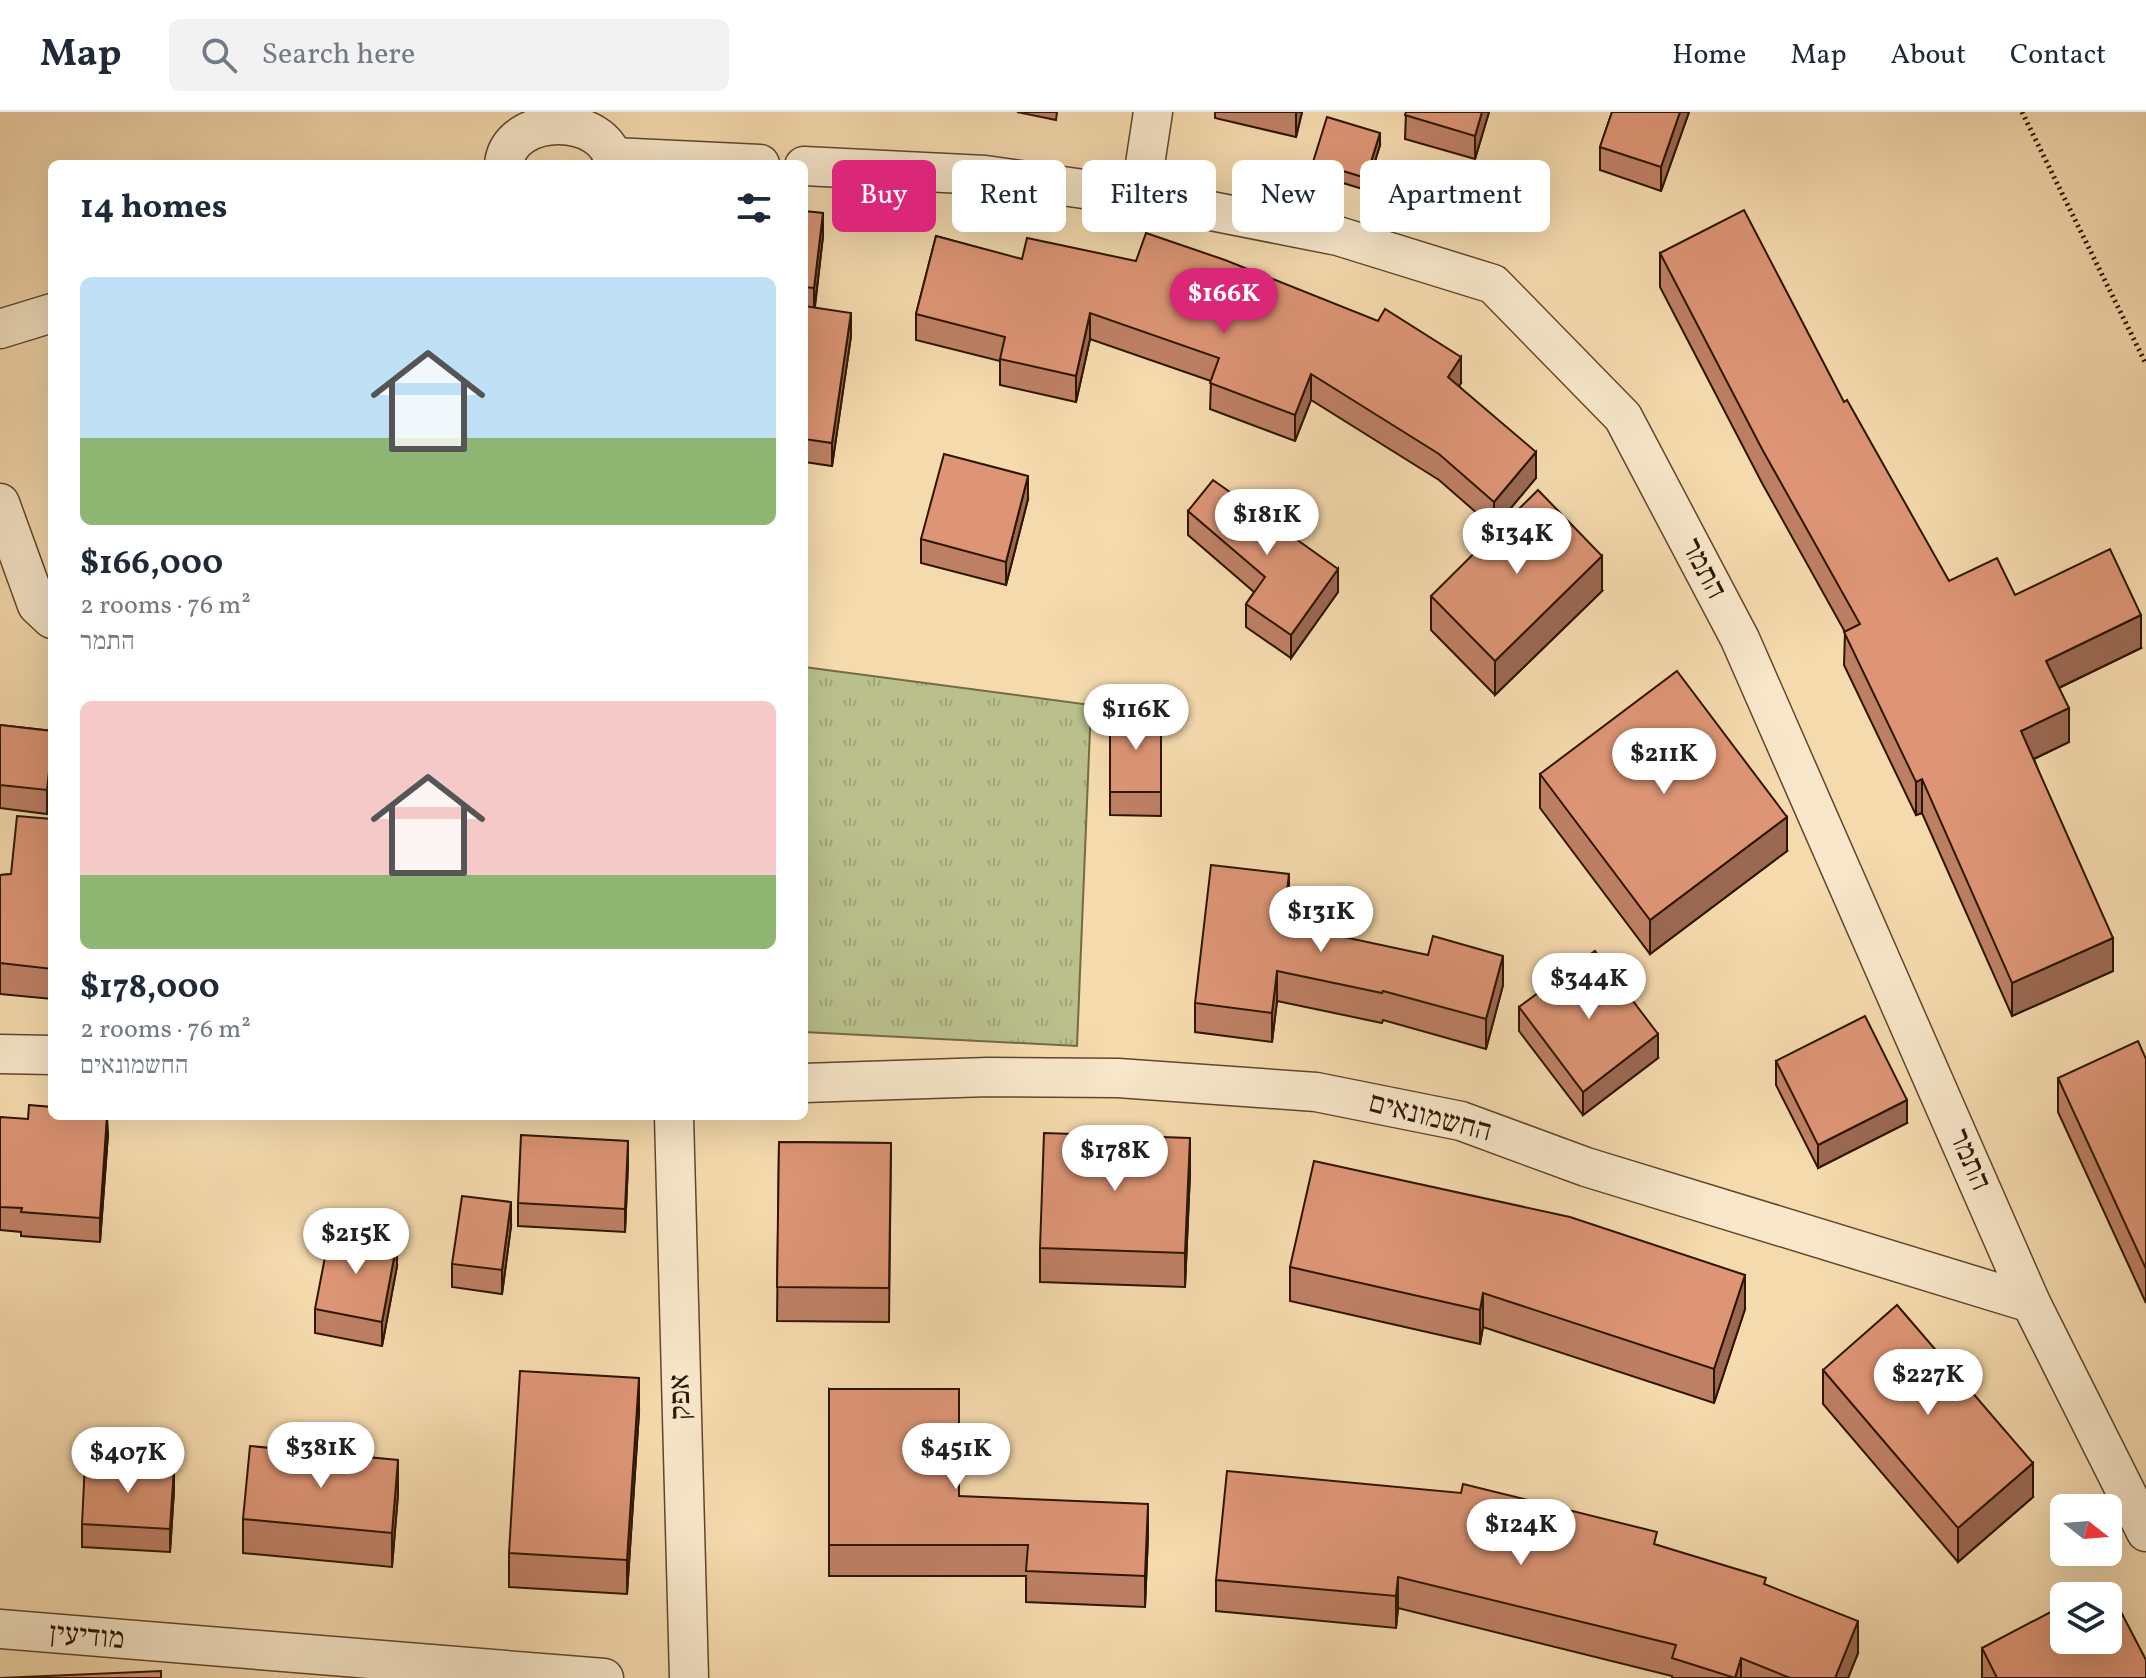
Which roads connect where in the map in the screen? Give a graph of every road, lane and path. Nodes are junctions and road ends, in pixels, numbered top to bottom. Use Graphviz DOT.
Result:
graph roads {
  1 [pos="1153,112"];
  2 [pos="2022,112"];
  3 [pos="557,114"];
  4 [pos="505,160"];
  5 [pos="614,160"];
  6 [pos="1146,160"];
  7 [pos="808,166"];
  8 [pos="1082,189"];
  9 [pos="1216,212"];
  10 [pos="48,314"];
  11 [pos="0,329"];
  12 [pos="2146,364"];
  13 [pos="0,503"];
  14 [pos="48,615"];
  15 [pos="0,1054"];
  16 [pos="48,1055"];
  17 [pos="808,1083"];
  18 [pos="674,1120"];
  19 [pos="2031,1303"];
  20 [pos="2146,1532"];
  21 [pos="0,1629"];
  22 [pos="604,1678"];
  23 [pos="689,1678"];
  1 -- 6 [label="street"];
  2 -- 12 [label="path"];
  3 -- 4 [label="street"];
  3 -- 5 [label="street"];
  7 -- 8 [label="street, התמר"];
  9 -- 19 [label="street, התמר"];
  10 -- 11 [label="street"];
  13 -- 14 [label="street"];
  15 -- 16 [label="street"];
  17 -- 19 [label="street, החשמונאים"];
  18 -- 23 [label="street, אפק"];
  19 -- 20 [label="street, התמר"];
  21 -- 22 [label="street, מודיעין"];
}
